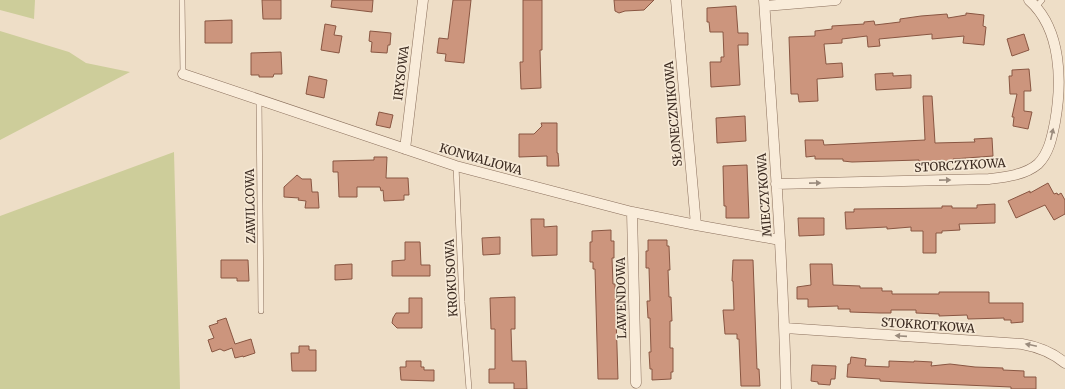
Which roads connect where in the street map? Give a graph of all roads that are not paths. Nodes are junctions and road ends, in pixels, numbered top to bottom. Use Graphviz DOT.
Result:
graph roads {
  1 [pos="182,0"];
  2 [pos="423,0"];
  3 [pos="676,0"];
  4 [pos="836,0"];
  5 [pos="1035,2"];
  6 [pos="764,3"];
  7 [pos="183,74"];
  8 [pos="259,100"];
  9 [pos="405,149"];
  10 [pos="456,166"];
  11 [pos="776,184"];
  12 [pos="632,212"];
  13 [pos="696,226"];
  14 [pos="780,240"];
  15 [pos="262,311"];
  16 [pos="785,328"];
  17 [pos="1065,363"];
  18 [pos="636,382"];
  19 [pos="469,389"];
  20 [pos="786,389"];
  1 -- 7 [label="lane"];
  2 -- 9 [label="street, IRYSOWA"];
  3 -- 13 [label="street, SŁONECZNIKOWA"];
  4 -- 6 [label="street"];
  11 -- 5 [label="street, STORCZYKOWA, one-way"];
  6 -- 11 [label="street, MIECZYKOWA"];
  7 -- 8 [label="street, KONWALIOWA"];
  8 -- 9 [label="street, KONWALIOWA"];
  8 -- 15 [label="lane, ZAWILCOWA"];
  9 -- 10 [label="street, KONWALIOWA"];
  10 -- 12 [label="street, KONWALIOWA"];
  10 -- 19 [label="lane, KROKUSOWA"];
  11 -- 14 [label="street, MIECZYKOWA"];
  12 -- 13 [label="street, KONWALIOWA"];
  12 -- 18 [label="street, LAWENDOWA"];
  13 -- 14 [label="street, KONWALIOWA"];
  14 -- 16 [label="street, MIECZYKOWA"];
  17 -- 16 [label="street, STOKROTKOWA, one-way"];
  16 -- 20 [label="street, MIECZYKOWA"];
}
